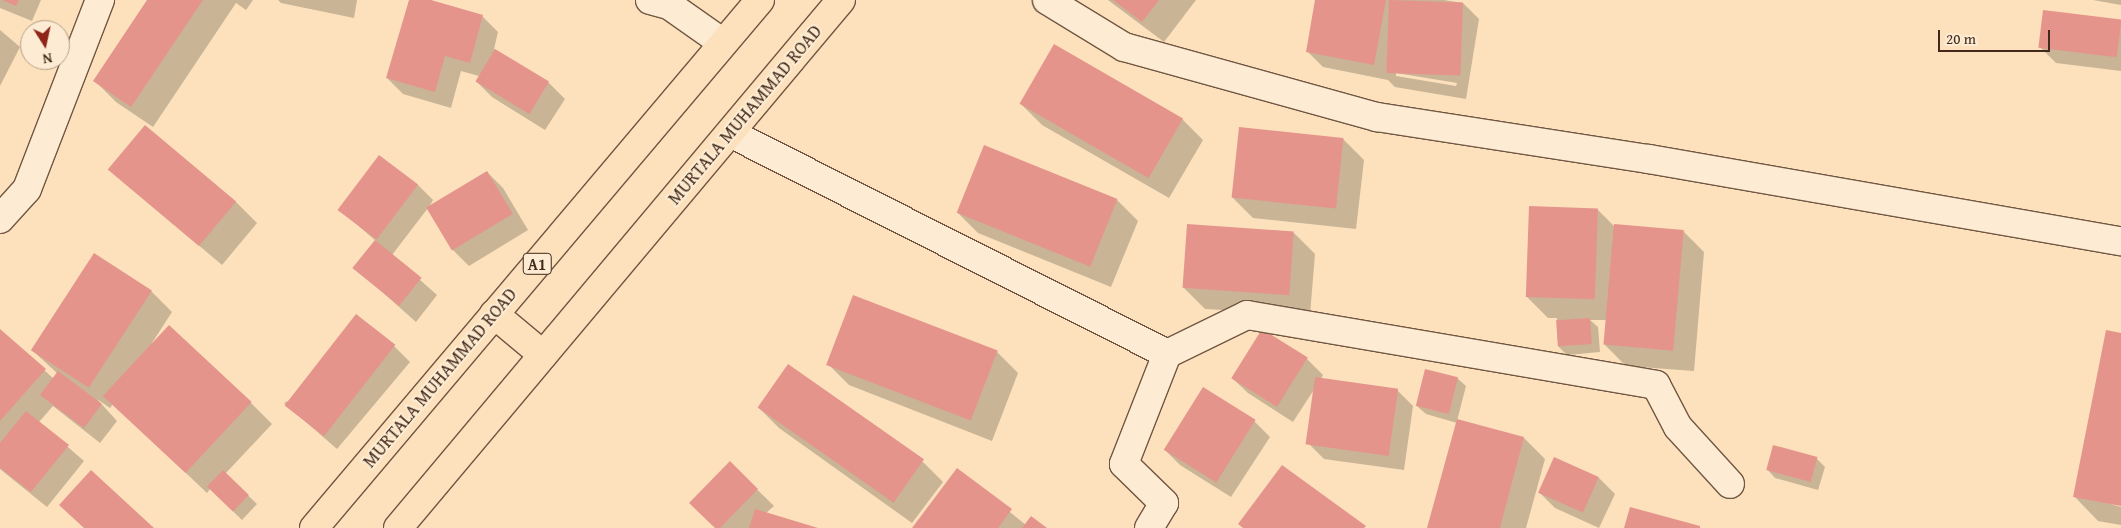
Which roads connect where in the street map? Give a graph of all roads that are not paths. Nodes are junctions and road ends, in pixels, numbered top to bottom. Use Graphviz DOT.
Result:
graph roads {
  1 [pos="100,0"];
  2 [pos="650,0"];
  3 [pos="760,0"];
  4 [pos="841,0"];
  5 [pos="1047,0"];
  6 [pos="723,43"];
  7 [pos="730,133"];
  8 [pos="0,219"];
  9 [pos="2121,241"];
  10 [pos="494,314"];
  11 [pos="1167,354"];
  12 [pos="543,355"];
  13 [pos="1730,484"];
  14 [pos="314,528"];
  15 [pos="398,528"];
  16 [pos="1149,528"];
  1 -- 8 [label="street"];
  2 -- 6 [label="street"];
  3 -- 6 [label="highway, MURTALA MUHAMMAD ROAD / A1"];
  4 -- 7 [label="highway, MURTALA MUHAMMAD ROAD"];
  5 -- 9 [label="street"];
  6 -- 10 [label="highway, MURTALA MUHAMMAD ROAD / A1"];
  7 -- 11 [label="street"];
  7 -- 12 [label="highway, MURTALA MUHAMMAD ROAD"];
  10 -- 12 [label="highway"];
  10 -- 14 [label="highway, MURTALA MUHAMMAD ROAD / A1"];
  11 -- 13 [label="street"];
  11 -- 16 [label="street"];
  12 -- 15 [label="highway, MURTALA MUHAMMAD ROAD"];
}
